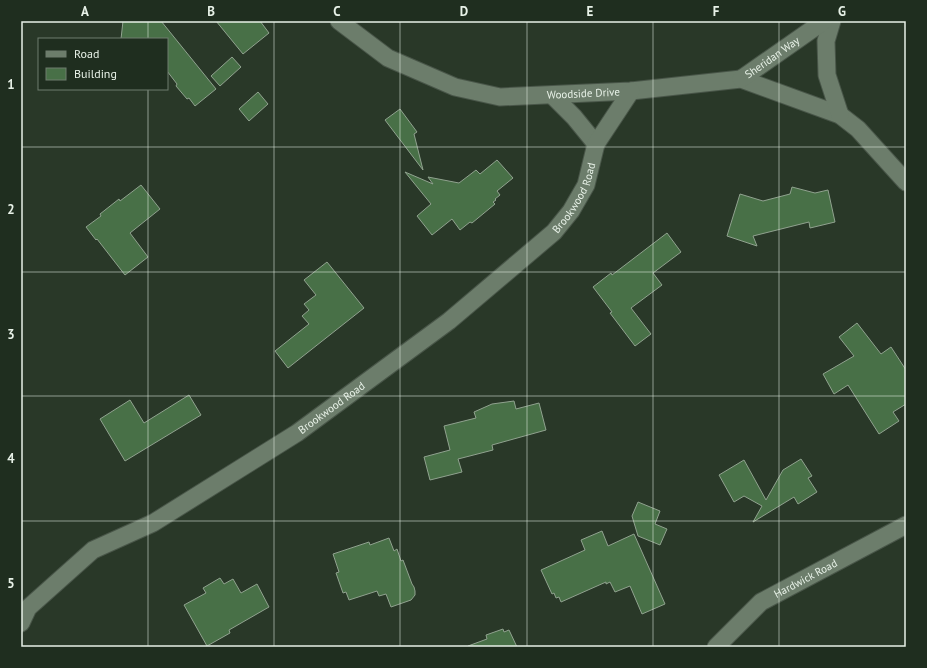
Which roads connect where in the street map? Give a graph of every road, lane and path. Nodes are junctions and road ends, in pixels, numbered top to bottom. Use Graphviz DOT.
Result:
graph roads {
  1 [pos="340,21"];
  2 [pos="824,21"];
  3 [pos="832,21"];
  4 [pos="741,79"];
  5 [pos="631,90"];
  6 [pos="552,95"];
  7 [pos="840,115"];
  8 [pos="596,144"];
  9 [pos="906,182"];
  10 [pos="906,525"];
  11 [pos="21,623"];
  12 [pos="716,647"];
  1 -- 6 [label="street, Woodside Drive"];
  2 -- 4 [label="street, Sheridan Way"];
  3 -- 7 [label="street"];
  4 -- 5 [label="street, Woodside Drive"];
  4 -- 7 [label="street, Woodside Drive"];
  5 -- 6 [label="street, Woodside Drive"];
  5 -- 8 [label="street, Brookwood Road"];
  6 -- 8 [label="street"];
  7 -- 9 [label="street, Woodside Drive"];
  8 -- 11 [label="street, Brookwood Road"];
  10 -- 12 [label="street, Hardwick Road"];
}
